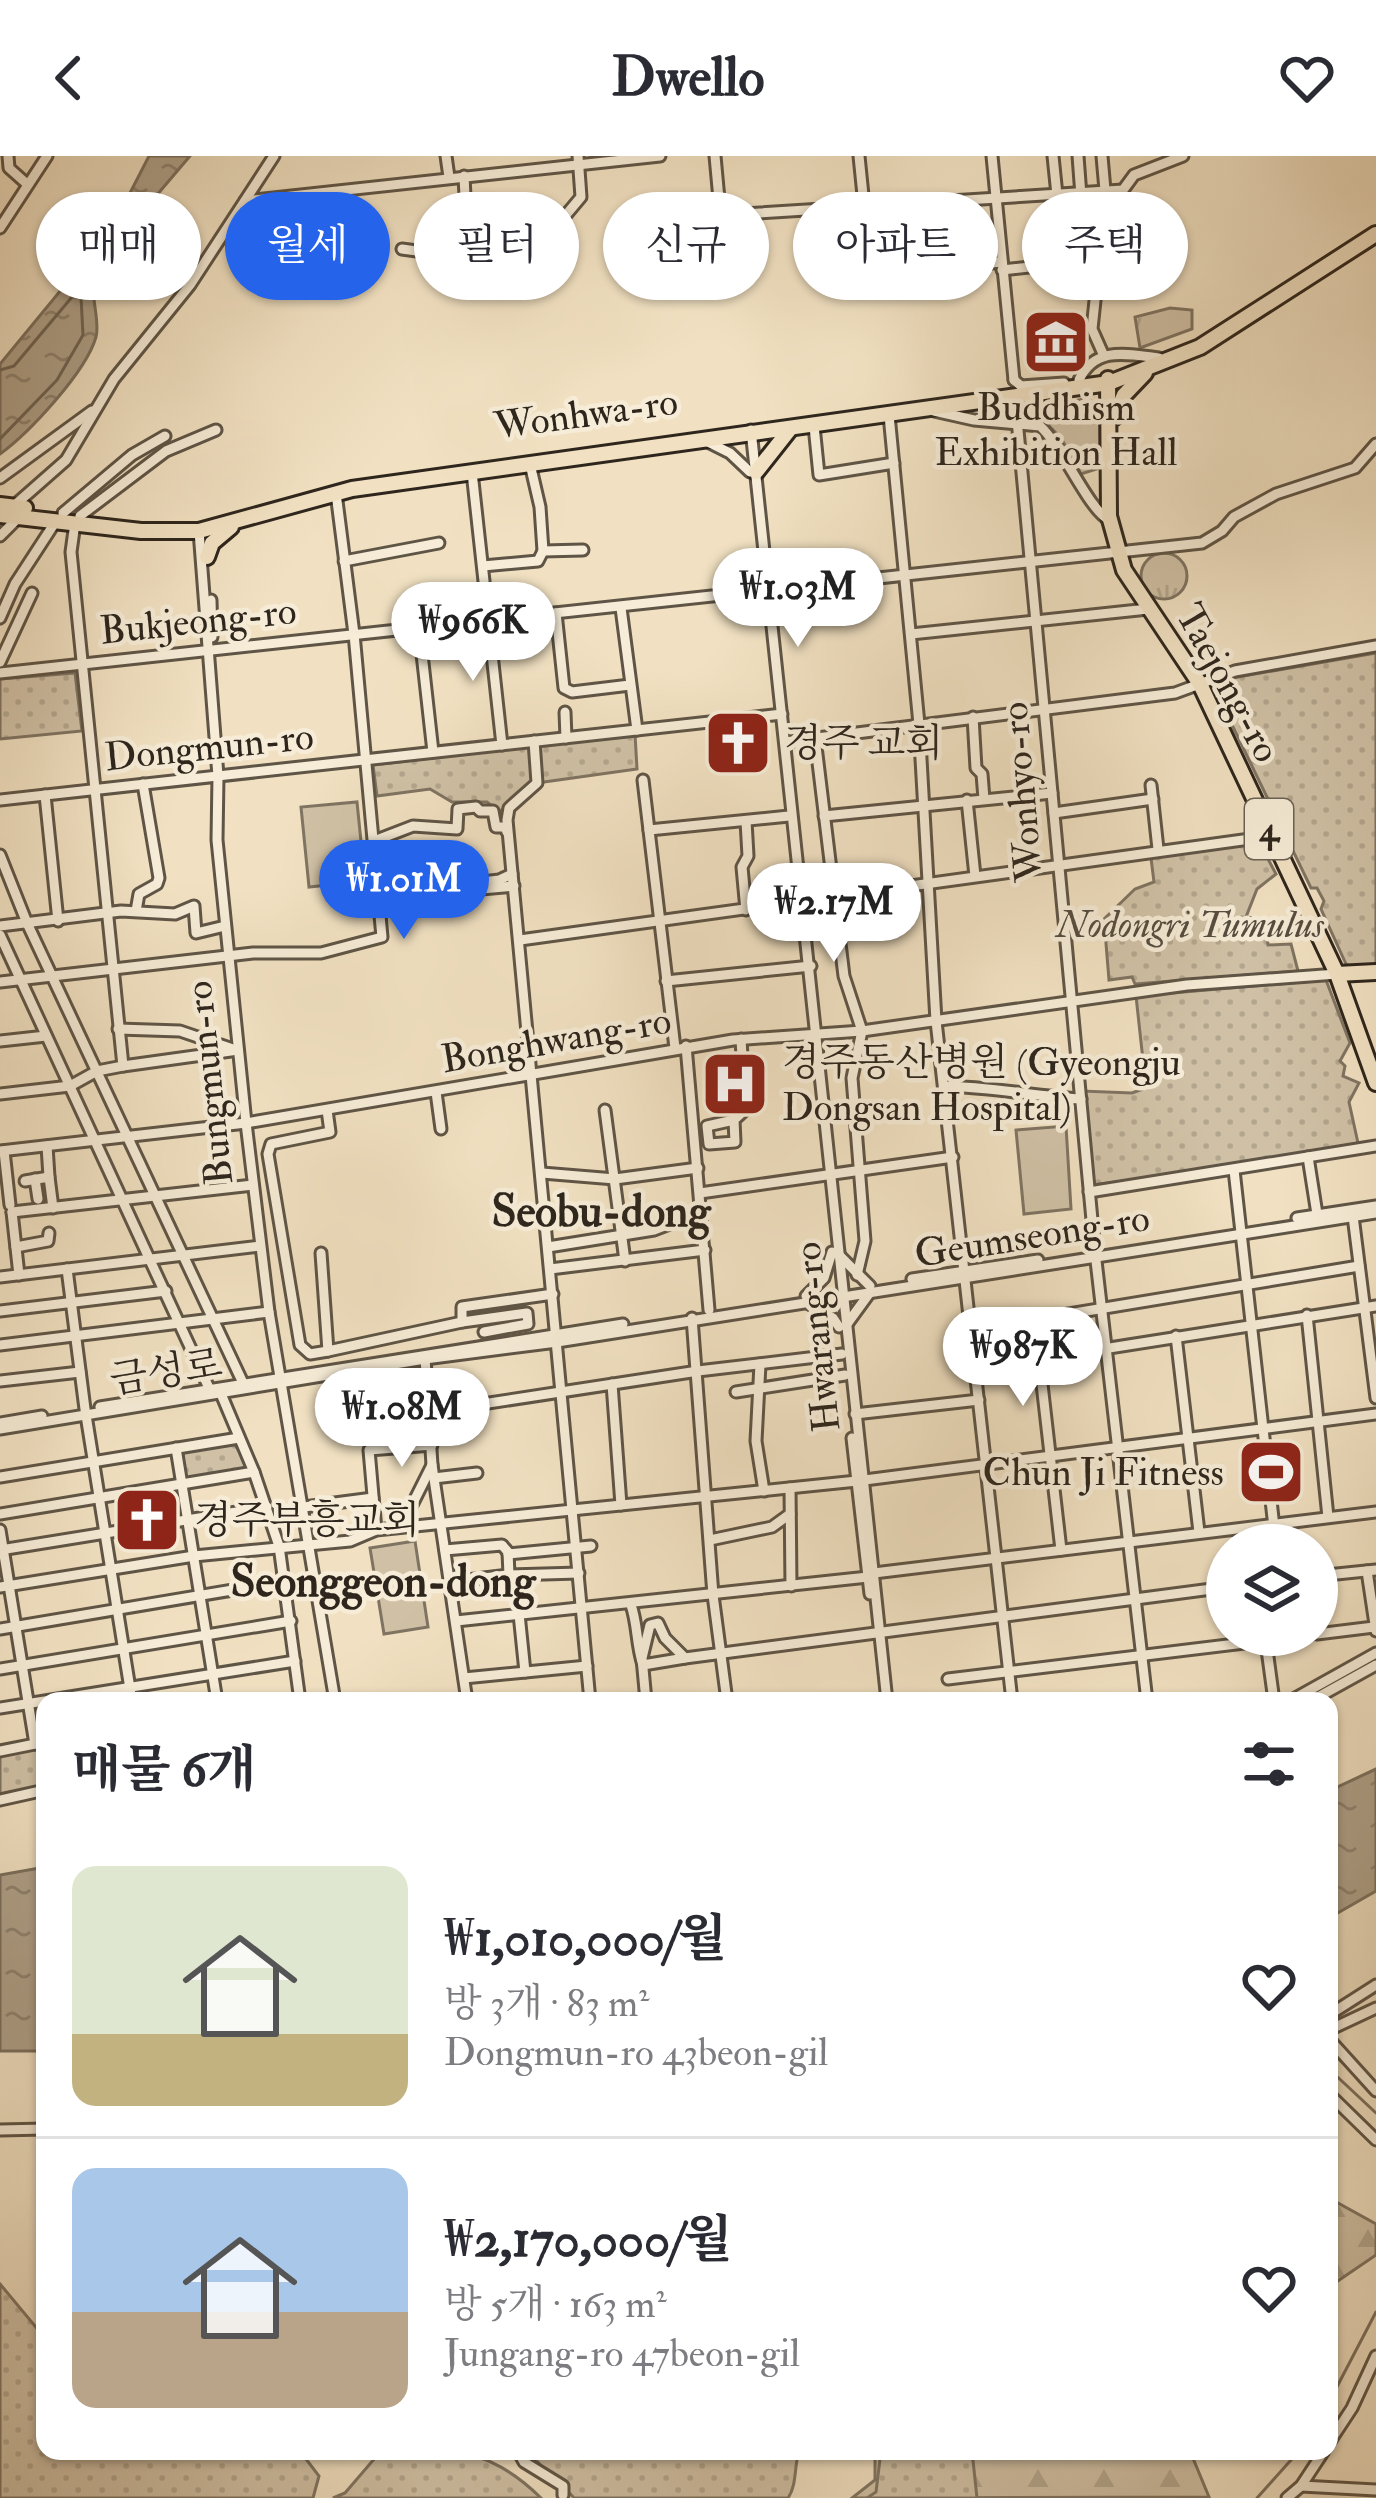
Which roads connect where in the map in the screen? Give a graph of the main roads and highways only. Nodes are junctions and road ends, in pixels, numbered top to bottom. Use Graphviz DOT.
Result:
graph roads {
  1 [pos="1376,234"];
  2 [pos="1183,355"];
  3 [pos="1110,378"];
  4 [pos="1075,384"];
  5 [pos="1012,390"];
  6 [pos="1112,417"];
  7 [pos="790,429"];
  8 [pos="748,431"];
  9 [pos="753,472"];
  10 [pos="13,511"];
  11 [pos="69,518"];
  12 [pos="234,523"];
  13 [pos="202,526"];
  14 [pos="204,557"];
  15 [pos="1376,972"];
  16 [pos="1337,974"];
  17 [pos="1375,1078"];
  1 -- 2 [label="main road, Wonhwa-ro"];
  2 -- 3 [label="main road, Wonhwa-ro"];
  2 -- 3 [label="main road, Wonhwa-ro"];
  2 -- 6 [label="main road"];
  3 -- 4 [label="main road, Wonhwa-ro"];
  3 -- 6 [label="main road, Taejong-ro / 4"];
  4 -- 5 [label="main road, Wonhwa-ro"];
  4 -- 6 [label="main road"];
  5 -- 7 [label="main road, Wonhwa-ro"];
  5 -- 8 [label="main road, Wonhwa-ro"];
  6 -- 16 [label="main road, Taejong-ro / 4"];
  7 -- 8 [label="main road, Wonhwa-ro"];
  7 -- 9 [label="main road"];
  8 -- 12 [label="main road, Wonhwa-ro"];
  8 -- 13 [label="main road, Wonhwa-ro"];
  10 -- 11 [label="main road, Wonhwa-ro"];
  11 -- 13 [label="main road, Wonhwa-ro"];
  11 -- 13 [label="main road, Wonhwa-ro"];
  12 -- 13 [label="main road, Wonhwa-ro"];
  12 -- 14 [label="main road"];
  15 -- 16 [label="main road"];
  16 -- 17 [label="main road, Taejong-ro / 4"];
}
